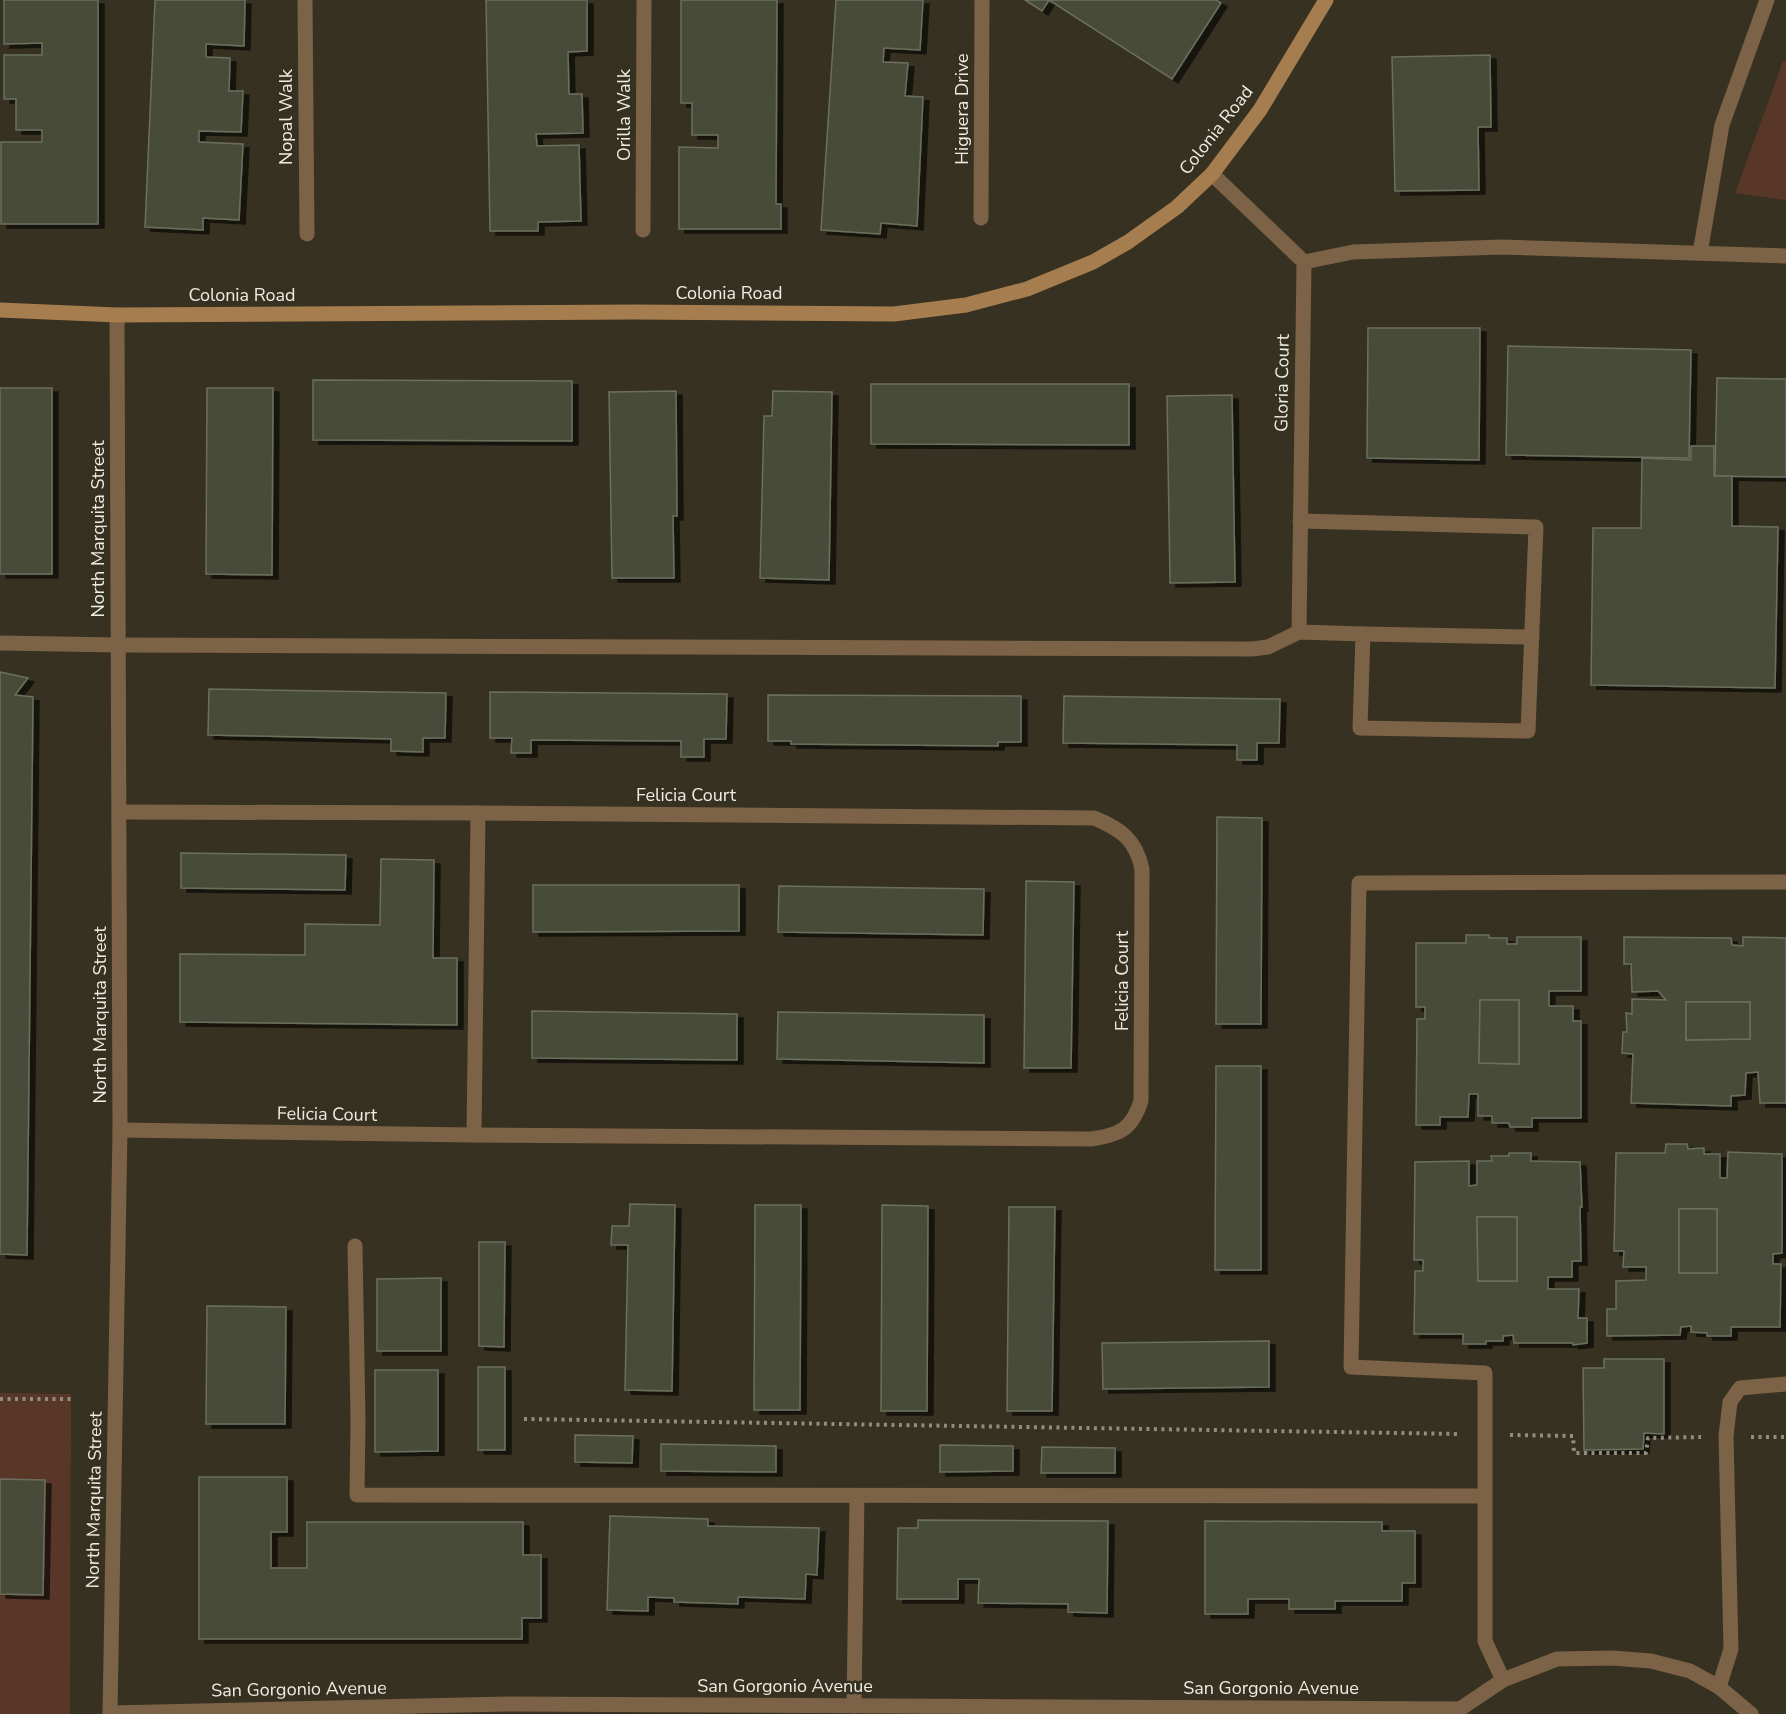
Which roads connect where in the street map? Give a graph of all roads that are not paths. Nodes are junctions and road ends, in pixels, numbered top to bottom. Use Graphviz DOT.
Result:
graph roads {
  1 [pos="305,0"];
  2 [pos="644,0"];
  3 [pos="982,0"];
  4 [pos="1326,0"];
  5 [pos="1767,0"];
  6 [pos="1212,174"];
  7 [pos="981,218"];
  8 [pos="643,230"];
  9 [pos="307,234"];
  10 [pos="1700,253"];
  11 [pos="1786,256"];
  12 [pos="1304,261"];
  13 [pos="0,310"];
  14 [pos="117,315"];
  15 [pos="1300,521"];
  16 [pos="1299,632"];
  17 [pos="1363,634"];
  18 [pos="1532,637"];
  19 [pos="0,643"];
  20 [pos="117,645"];
  21 [pos="120,812"];
  22 [pos="478,813"];
  23 [pos="1786,882"];
  24 [pos="120,1130"];
  25 [pos="474,1135"];
  26 [pos="355,1246"];
  27 [pos="1786,1384"];
  28 [pos="857,1496"];
  29 [pos="1485,1496"];
  30 [pos="1503,1680"];
  31 [pos="1719,1687"];
  32 [pos="854,1706"];
  33 [pos="507,1709"];
  34 [pos="1140,1710"];
  35 [pos="1459,1712"];
  36 [pos="110,1713"];
  37 [pos="1751,1714"];
  1 -- 9 [label="street, Nopal Walk"];
  2 -- 8 [label="street, Orilla Walk"];
  3 -- 7 [label="street, Higuera Drive"];
  4 -- 6 [label="street, Colonia Road"];
  5 -- 10 [label="street"];
  6 -- 12 [label="street"];
  6 -- 14 [label="street, Colonia Road"];
  10 -- 11 [label="street"];
  10 -- 12 [label="street"];
  12 -- 15 [label="street, Gloria Court"];
  13 -- 14 [label="street, Colonia Road"];
  14 -- 20 [label="street, North Marquita Street"];
  15 -- 16 [label="street, Gloria Court"];
  15 -- 18 [label="street"];
  16 -- 17 [label="street"];
  16 -- 20 [label="street"];
  17 -- 18 [label="street"];
  17 -- 18 [label="street"];
  19 -- 20 [label="street"];
  20 -- 21 [label="street, North Marquita Street"];
  21 -- 22 [label="street, Felicia Court"];
  21 -- 24 [label="street, North Marquita Street"];
  22 -- 25 [label="street"];
  22 -- 25 [label="street, Felicia Court"];
  23 -- 29 [label="street"];
  24 -- 25 [label="street, Felicia Court"];
  24 -- 36 [label="street, North Marquita Street"];
  26 -- 28 [label="street"];
  27 -- 31 [label="street"];
  28 -- 29 [label="street"];
  28 -- 32 [label="street"];
  29 -- 30 [label="street"];
  30 -- 31 [label="street"];
  30 -- 35 [label="street"];
  31 -- 37 [label="street"];
  32 -- 33 [label="street, San Gorgonio Avenue"];
  32 -- 34 [label="street, San Gorgonio Avenue"];
  33 -- 36 [label="street, San Gorgonio Avenue"];
  34 -- 35 [label="street, San Gorgonio Avenue"];
}
